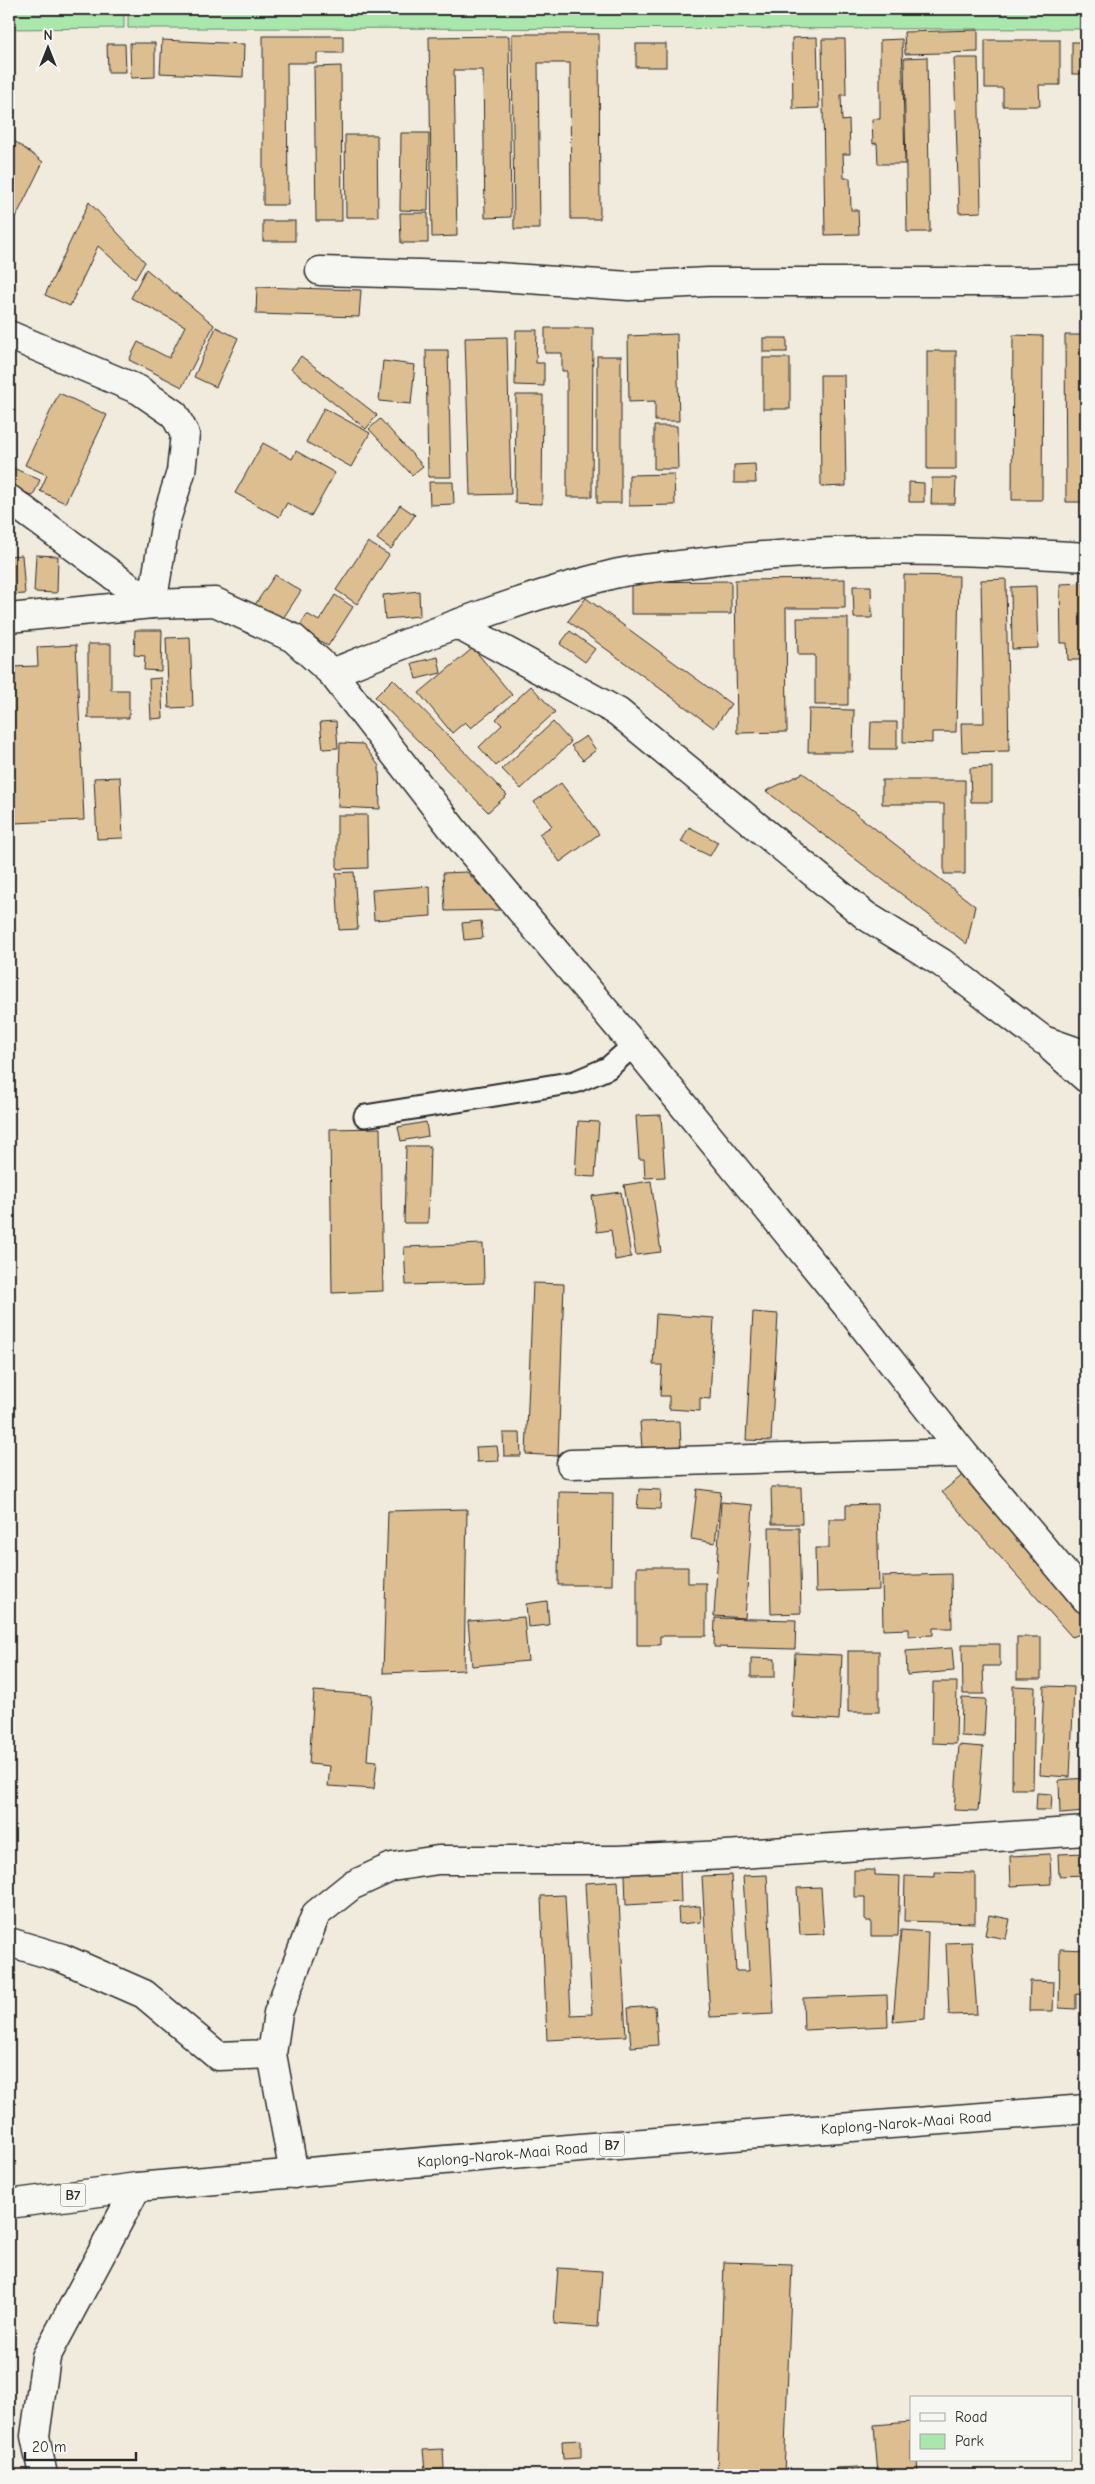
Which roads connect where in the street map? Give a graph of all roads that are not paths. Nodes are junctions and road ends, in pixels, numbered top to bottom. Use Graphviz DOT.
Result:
graph roads {
  1 [pos="320,271"];
  2 [pos="1086,280"];
  3 [pos="9,335"];
  4 [pos="9,499"];
  5 [pos="1086,557"];
  6 [pos="152,604"];
  7 [pos="9,618"];
  8 [pos="456,624"];
  9 [pos="332,673"];
  10 [pos="1042,1040"];
  11 [pos="634,1045"];
  12 [pos="1086,1055"];
  13 [pos="1086,1078"];
  14 [pos="365,1116"];
  15 [pos="963,1453"];
  16 [pos="571,1464"];
  17 [pos="1086,1599"];
  18 [pos="1086,1831"];
  19 [pos="9,1942"];
  20 [pos="272,2054"];
  21 [pos="1086,2109"];
  22 [pos="294,2174"];
  23 [pos="137,2187"];
  24 [pos="9,2204"];
  25 [pos="41,2474"];
  1 -- 2 [label="main road"];
  3 -- 6 [label="main road"];
  4 -- 6 [label="main road"];
  5 -- 8 [label="main road"];
  6 -- 7 [label="main road"];
  6 -- 9 [label="main road"];
  8 -- 9 [label="main road"];
  8 -- 10 [label="main road"];
  9 -- 11 [label="main road"];
  10 -- 12 [label="main road"];
  10 -- 13 [label="main road"];
  11 -- 14 [label="lane"];
  11 -- 15 [label="main road"];
  15 -- 16 [label="main road"];
  15 -- 17 [label="main road"];
  18 -- 20 [label="main road"];
  19 -- 20 [label="main road"];
  20 -- 22 [label="main road"];
  21 -- 22 [label="main road, Kaplong-Narok-Maai Road / B7"];
  22 -- 23 [label="main road, Kaplong-Narok-Maai Road / B7"];
  23 -- 24 [label="main road, Kaplong-Narok-Maai Road / B7"];
  23 -- 25 [label="main road"];
}
